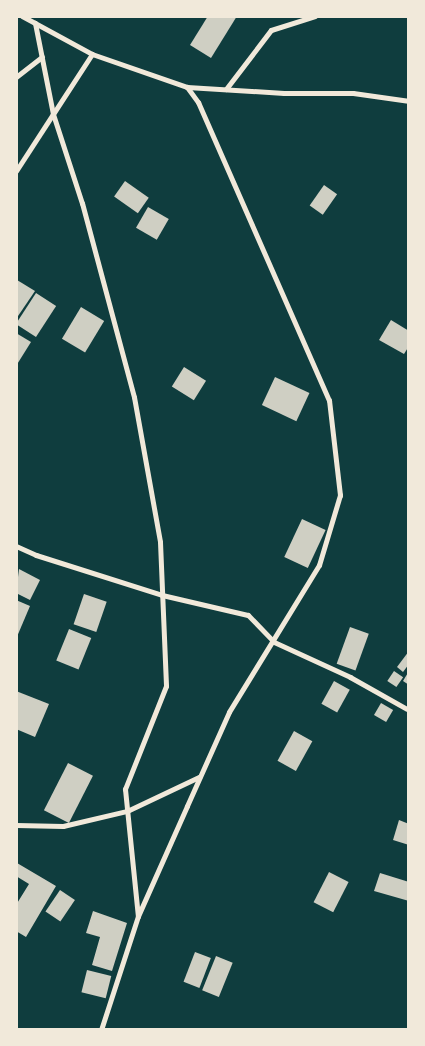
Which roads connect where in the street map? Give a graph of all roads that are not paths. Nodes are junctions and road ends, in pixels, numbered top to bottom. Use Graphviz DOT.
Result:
graph roads {
  1 [pos="22,16"];
  2 [pos="315,16"];
  3 [pos="35,23"];
  4 [pos="92,54"];
  5 [pos="42,57"];
  6 [pos="16,77"];
  7 [pos="188,87"];
  8 [pos="226,89"];
  9 [pos="409,101"];
  10 [pos="53,114"];
  11 [pos="16,171"];
  12 [pos="16,546"];
  13 [pos="162,595"];
  14 [pos="274,642"];
  15 [pos="407,709"];
  16 [pos="200,777"];
  17 [pos="127,811"];
  18 [pos="16,825"];
  19 [pos="138,916"];
  20 [pos="101,1030"];
  1 -- 3 [label="street"];
  2 -- 8 [label="street"];
  3 -- 4 [label="street"];
  3 -- 5 [label="street"];
  4 -- 7 [label="street"];
  4 -- 10 [label="street"];
  5 -- 6 [label="street"];
  5 -- 10 [label="street"];
  7 -- 8 [label="street"];
  7 -- 14 [label="street"];
  8 -- 9 [label="street"];
  10 -- 11 [label="street"];
  10 -- 13 [label="street"];
  12 -- 13 [label="street"];
  13 -- 14 [label="street"];
  13 -- 17 [label="street"];
  14 -- 15 [label="street"];
  14 -- 16 [label="street"];
  16 -- 17 [label="street"];
  16 -- 19 [label="street"];
  17 -- 18 [label="street"];
  17 -- 19 [label="street"];
  19 -- 20 [label="street"];
}
